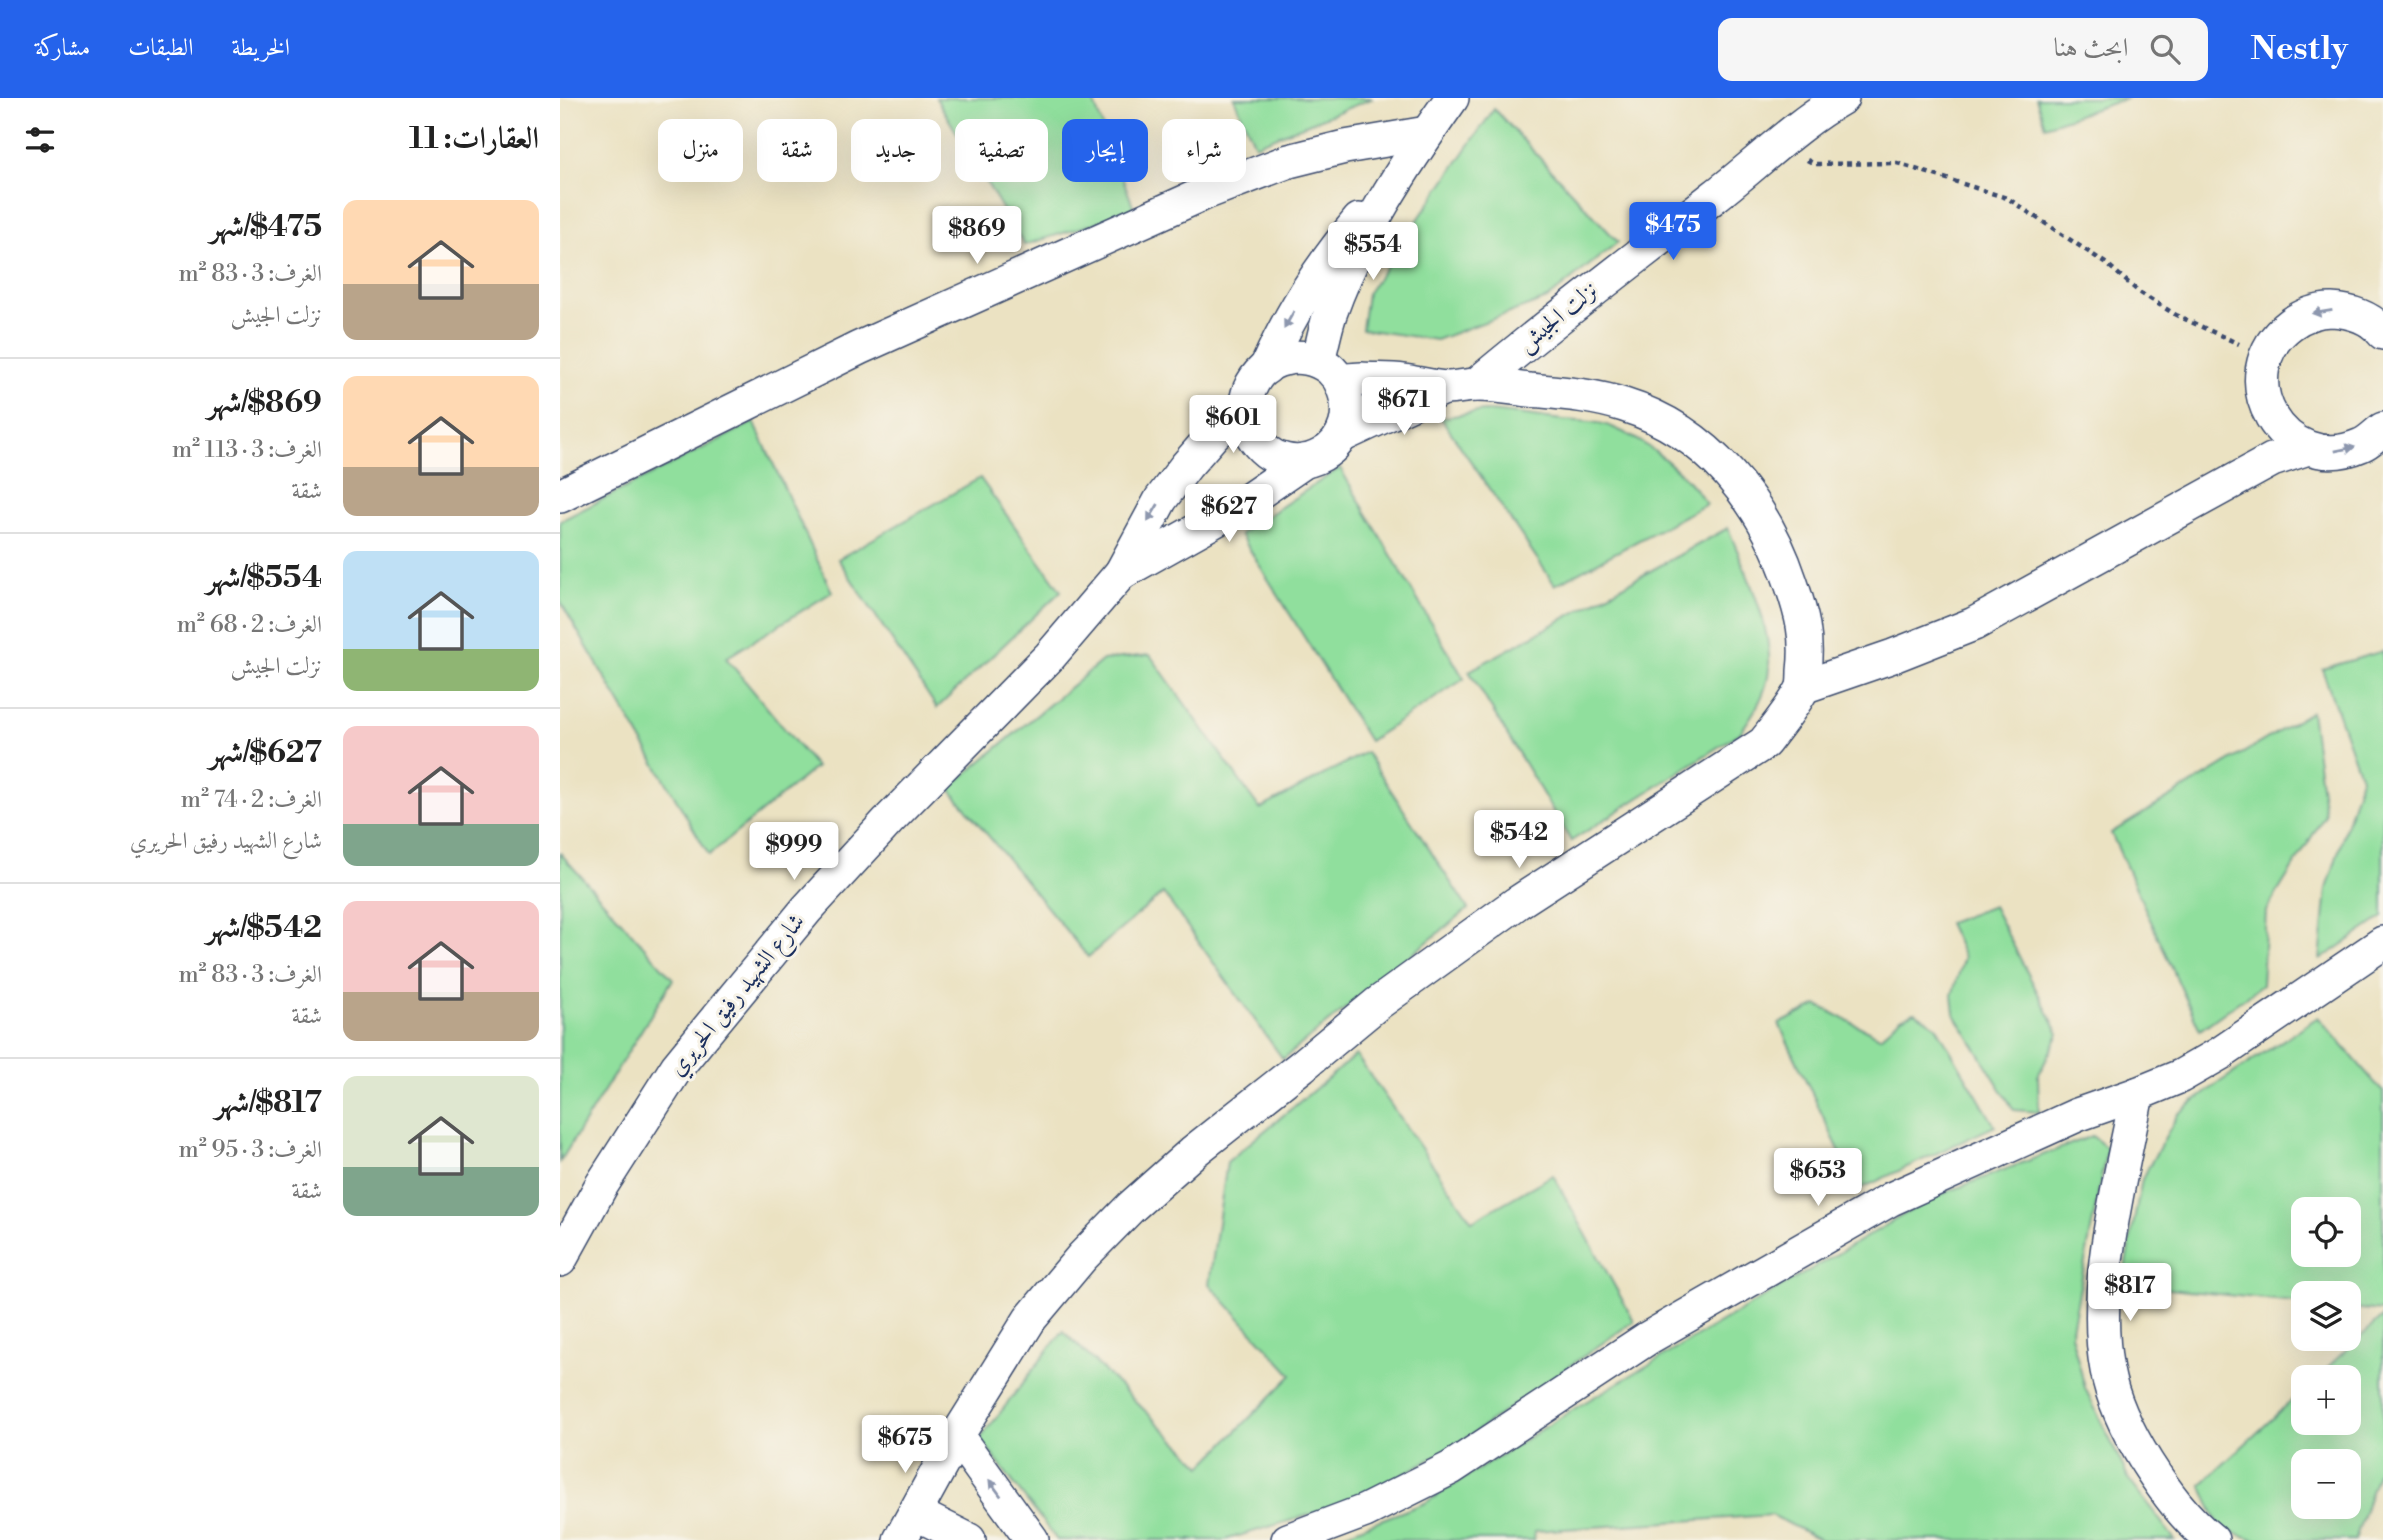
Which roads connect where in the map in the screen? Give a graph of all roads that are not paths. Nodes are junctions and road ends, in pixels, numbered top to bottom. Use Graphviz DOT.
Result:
graph roads {
  1 [pos="1452,98"];
  2 [pos="1842,98"];
  3 [pos="1427,133"];
  4 [pos="1390,189"];
  5 [pos="2383,333"];
  6 [pos="1266,368"];
  7 [pos="1329,370"];
  8 [pos="1460,386"];
  9 [pos="1245,405"];
  10 [pos="2383,429"];
  11 [pos="1341,436"];
  12 [pos="2288,447"];
  13 [pos="1305,461"];
  14 [pos="560,496"];
  15 [pos="1121,573"];
  16 [pos="1803,687"];
  17 [pos="2383,943"];
  18 [pos="2137,1094"];
  19 [pos="560,1260"];
  20 [pos="957,1436"];
  21 [pos="908,1526"];
  22 [pos="969,1540"];
  23 [pos="1032,1540"];
  24 [pos="1288,1540"];
  25 [pos="2212,1540"];
  1 -- 3 [label="street"];
  2 -- 8 [label="street, نزلت الجيش"];
  3 -- 4 [label="street"];
  3 -- 14 [label="street"];
  4 -- 6 [label="street, one-way"];
  4 -- 7 [label="street"];
  5 -- 12 [label="street, one-way"];
  6 -- 7 [label="street"];
  6 -- 9 [label="street"];
  7 -- 8 [label="street"];
  7 -- 11 [label="street"];
  8 -- 11 [label="street"];
  8 -- 16 [label="street"];
  9 -- 13 [label="street"];
  9 -- 15 [label="street, one-way"];
  12 -- 10 [label="street, one-way"];
  11 -- 13 [label="street"];
  12 -- 16 [label="street"];
  13 -- 15 [label="street"];
  15 -- 19 [label="street, شارع الشهيد رفيق الحريري"];
  16 -- 20 [label="street"];
  17 -- 18 [label="street"];
  18 -- 24 [label="street"];
  18 -- 25 [label="street"];
  20 -- 21 [label="street"];
  23 -- 20 [label="street, one-way"];
  21 -- 22 [label="street"];
}
